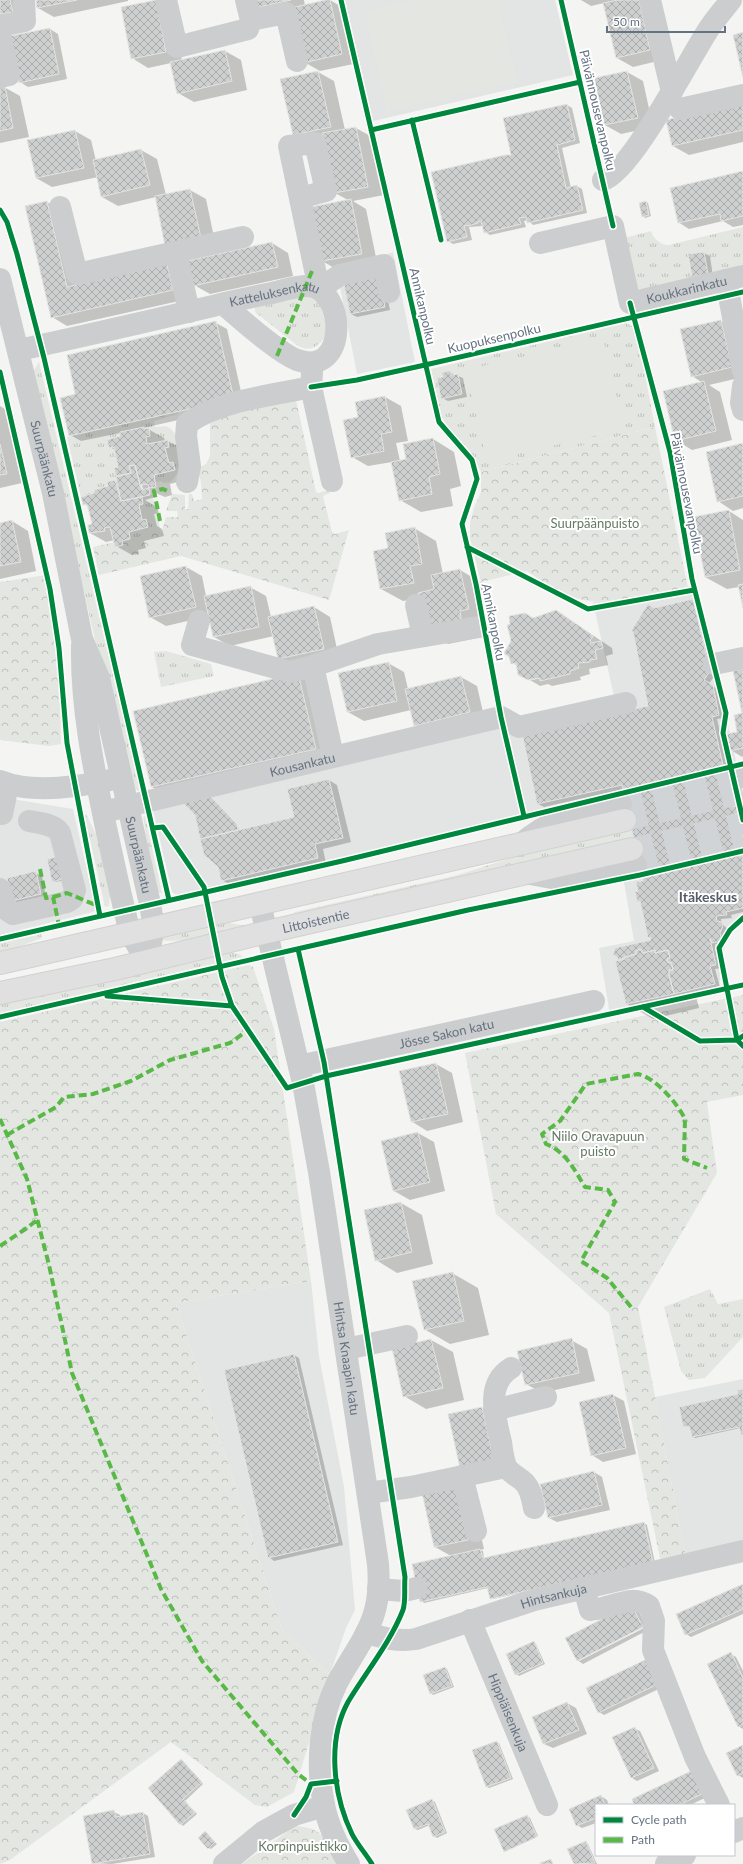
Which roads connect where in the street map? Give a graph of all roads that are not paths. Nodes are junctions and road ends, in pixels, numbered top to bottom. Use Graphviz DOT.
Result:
graph roads {
  1 [pos="24,0"];
  2 [pos="166,0"];
  3 [pos="650,0"];
  4 [pos="731,0"];
  5 [pos="249,10"];
  6 [pos="0,26"];
  7 [pos="0,34"];
  8 [pos="297,61"];
  9 [pos="0,77"];
  10 [pos="743,95"];
  11 [pos="676,101"];
  12 [pos="603,180"];
  13 [pos="300,198"];
  14 [pos="60,207"];
  15 [pos="243,237"];
  16 [pos="540,243"];
  17 [pos="176,252"];
  18 [pos="735,278"];
  19 [pos="0,279"];
  20 [pos="320,289"];
  21 [pos="389,292"];
  22 [pos="223,304"];
  23 [pos="189,312"];
  24 [pos="741,344"];
  25 [pos="19,350"];
  26 [pos="312,361"];
  27 [pos="743,372"];
  28 [pos="743,386"];
  29 [pos="311,387"];
  30 [pos="743,410"];
  31 [pos="332,481"];
  32 [pos="187,482"];
  33 [pos="416,605"];
  34 [pos="199,621"];
  35 [pos="484,626"];
  36 [pos="423,636"];
  37 [pos="82,638"];
  38 [pos="743,658"];
  39 [pos="714,664"];
  40 [pos="313,666"];
  41 [pos="626,703"];
  42 [pos="333,756"];
  43 [pos="121,778"];
  44 [pos="4,783"];
  45 [pos="97,783"];
  46 [pos="128,807"];
  47 [pos="103,812"];
  48 [pos="623,812"];
  49 [pos="2,814"];
  50 [pos="29,821"];
  51 [pos="634,857"];
  52 [pos="0,889"];
  53 [pos="260,904"];
  54 [pos="154,928"];
  55 [pos="267,932"];
  56 [pos="130,933"];
  57 [pos="147,961"];
  58 [pos="0,963"];
  59 [pos="0,993"];
  60 [pos="594,1001"];
  61 [pos="299,1066"];
  62 [pos="407,1336"];
  63 [pos="346,1349"];
  64 [pos="512,1368"];
  65 [pos="546,1397"];
  66 [pos="494,1410"];
  67 [pos="506,1467"];
  68 [pos="462,1476"];
  69 [pos="368,1493"];
  70 [pos="534,1508"];
  71 [pos="476,1531"];
  72 [pos="743,1552"];
  73 [pos="417,1588"];
  74 [pos="584,1588"];
  75 [pos="378,1589"];
  76 [pos="470,1620"];
  77 [pos="366,1633"];
  78 [pos="718,1804"];
  79 [pos="547,1805"];
  80 [pos="324,1806"];
  81 [pos="683,1856"];
  82 [pos="224,1864"];
  83 [pos="349,1864"];
  84 [pos="666,1864"];
  1 -- 6 [label="street"];
  2 -- 5 [label="street"];
  3 -- 11 [label="street"];
  4 -- 11 [label="street"];
  5 -- 8 [label="street"];
  7 -- 9 [label="street"];
  10 -- 11 [label="street"];
  11 -- 12 [label="street"];
  13 -- 20 [label="street"];
  14 -- 17 [label="street"];
  15 -- 17 [label="street"];
  16 -- 18 [label="street, Koukkarinkatu"];
  17 -- 23 [label="street"];
  18 -- 24 [label="street"];
  19 -- 25 [label="street, Suurpäänkatu"];
  20 -- 21 [label="street"];
  20 -- 22 [label="street, Katteluksenkatu"];
  20 -- 26 [label="street, Katteluksenkatu"];
  22 -- 23 [label="street, Katteluksenkatu"];
  22 -- 26 [label="street, Katteluksenkatu"];
  23 -- 25 [label="street, Katteluksenkatu"];
  24 -- 27 [label="street"];
  25 -- 37 [label="street, Suurpäänkatu"];
  26 -- 29 [label="street"];
  28 -- 30 [label="street"];
  29 -- 31 [label="street"];
  29 -- 32 [label="street"];
  33 -- 36 [label="street"];
  34 -- 40 [label="street"];
  35 -- 36 [label="street"];
  36 -- 40 [label="street"];
  37 -- 43 [label="street, Suurpäänkatu"];
  37 -- 45 [label="street, Suurpäänkatu"];
  38 -- 39 [label="street"];
  40 -- 42 [label="street"];
  41 -- 42 [label="street, Kousankatu"];
  42 -- 46 [label="street, Kousankatu"];
  43 -- 45 [label="street"];
  43 -- 46 [label="street, Suurpäänkatu"];
  44 -- 45 [label="street"];
  44 -- 49 [label="street"];
  45 -- 47 [label="street, Suurpäänkatu"];
  46 -- 47 [label="street, Kousankatu"];
  46 -- 54 [label="street, Suurpäänkatu"];
  47 -- 56 [label="street, Suurpäänkatu"];
  48 -- 53 [label="main road"];
  50 -- 52 [label="street"];
  51 -- 55 [label="main road, Littoistentie"];
  53 -- 54 [label="main road"];
  53 -- 55 [label="street, Hintsa Knaapin katu"];
  54 -- 56 [label="main road"];
  54 -- 57 [label="street, Suurpäänkatu"];
  55 -- 57 [label="main road, Littoistentie"];
  55 -- 61 [label="street, Hintsa Knaapin katu"];
  56 -- 57 [label="street, Suurpäänkatu"];
  56 -- 58 [label="main road"];
  57 -- 59 [label="main road, Littoistentie"];
  60 -- 61 [label="street, Jösse Sakon katu"];
  61 -- 63 [label="street, Hintsa Knaapin katu"];
  62 -- 63 [label="street"];
  63 -- 69 [label="street, Hintsa Knaapin katu"];
  64 -- 66 [label="street"];
  65 -- 66 [label="street"];
  66 -- 67 [label="street"];
  67 -- 68 [label="street"];
  67 -- 70 [label="street"];
  68 -- 69 [label="street"];
  68 -- 71 [label="street"];
  69 -- 75 [label="street, Hintsa Knaapin katu"];
  72 -- 74 [label="street, Hintsankuja"];
  73 -- 75 [label="street"];
  74 -- 76 [label="street, Hintsankuja"];
  74 -- 78 [label="street"];
  75 -- 77 [label="street, Hintsa Knaapin katu"];
  76 -- 77 [label="street, Hintsankuja"];
  76 -- 79 [label="street, Hippiäisenkuja"];
  77 -- 80 [label="street, Hintsa Knaapin katu"];
  80 -- 82 [label="street"];
  80 -- 83 [label="street, Hintsa Knaapin katu"];
  81 -- 84 [label="street"];
}
